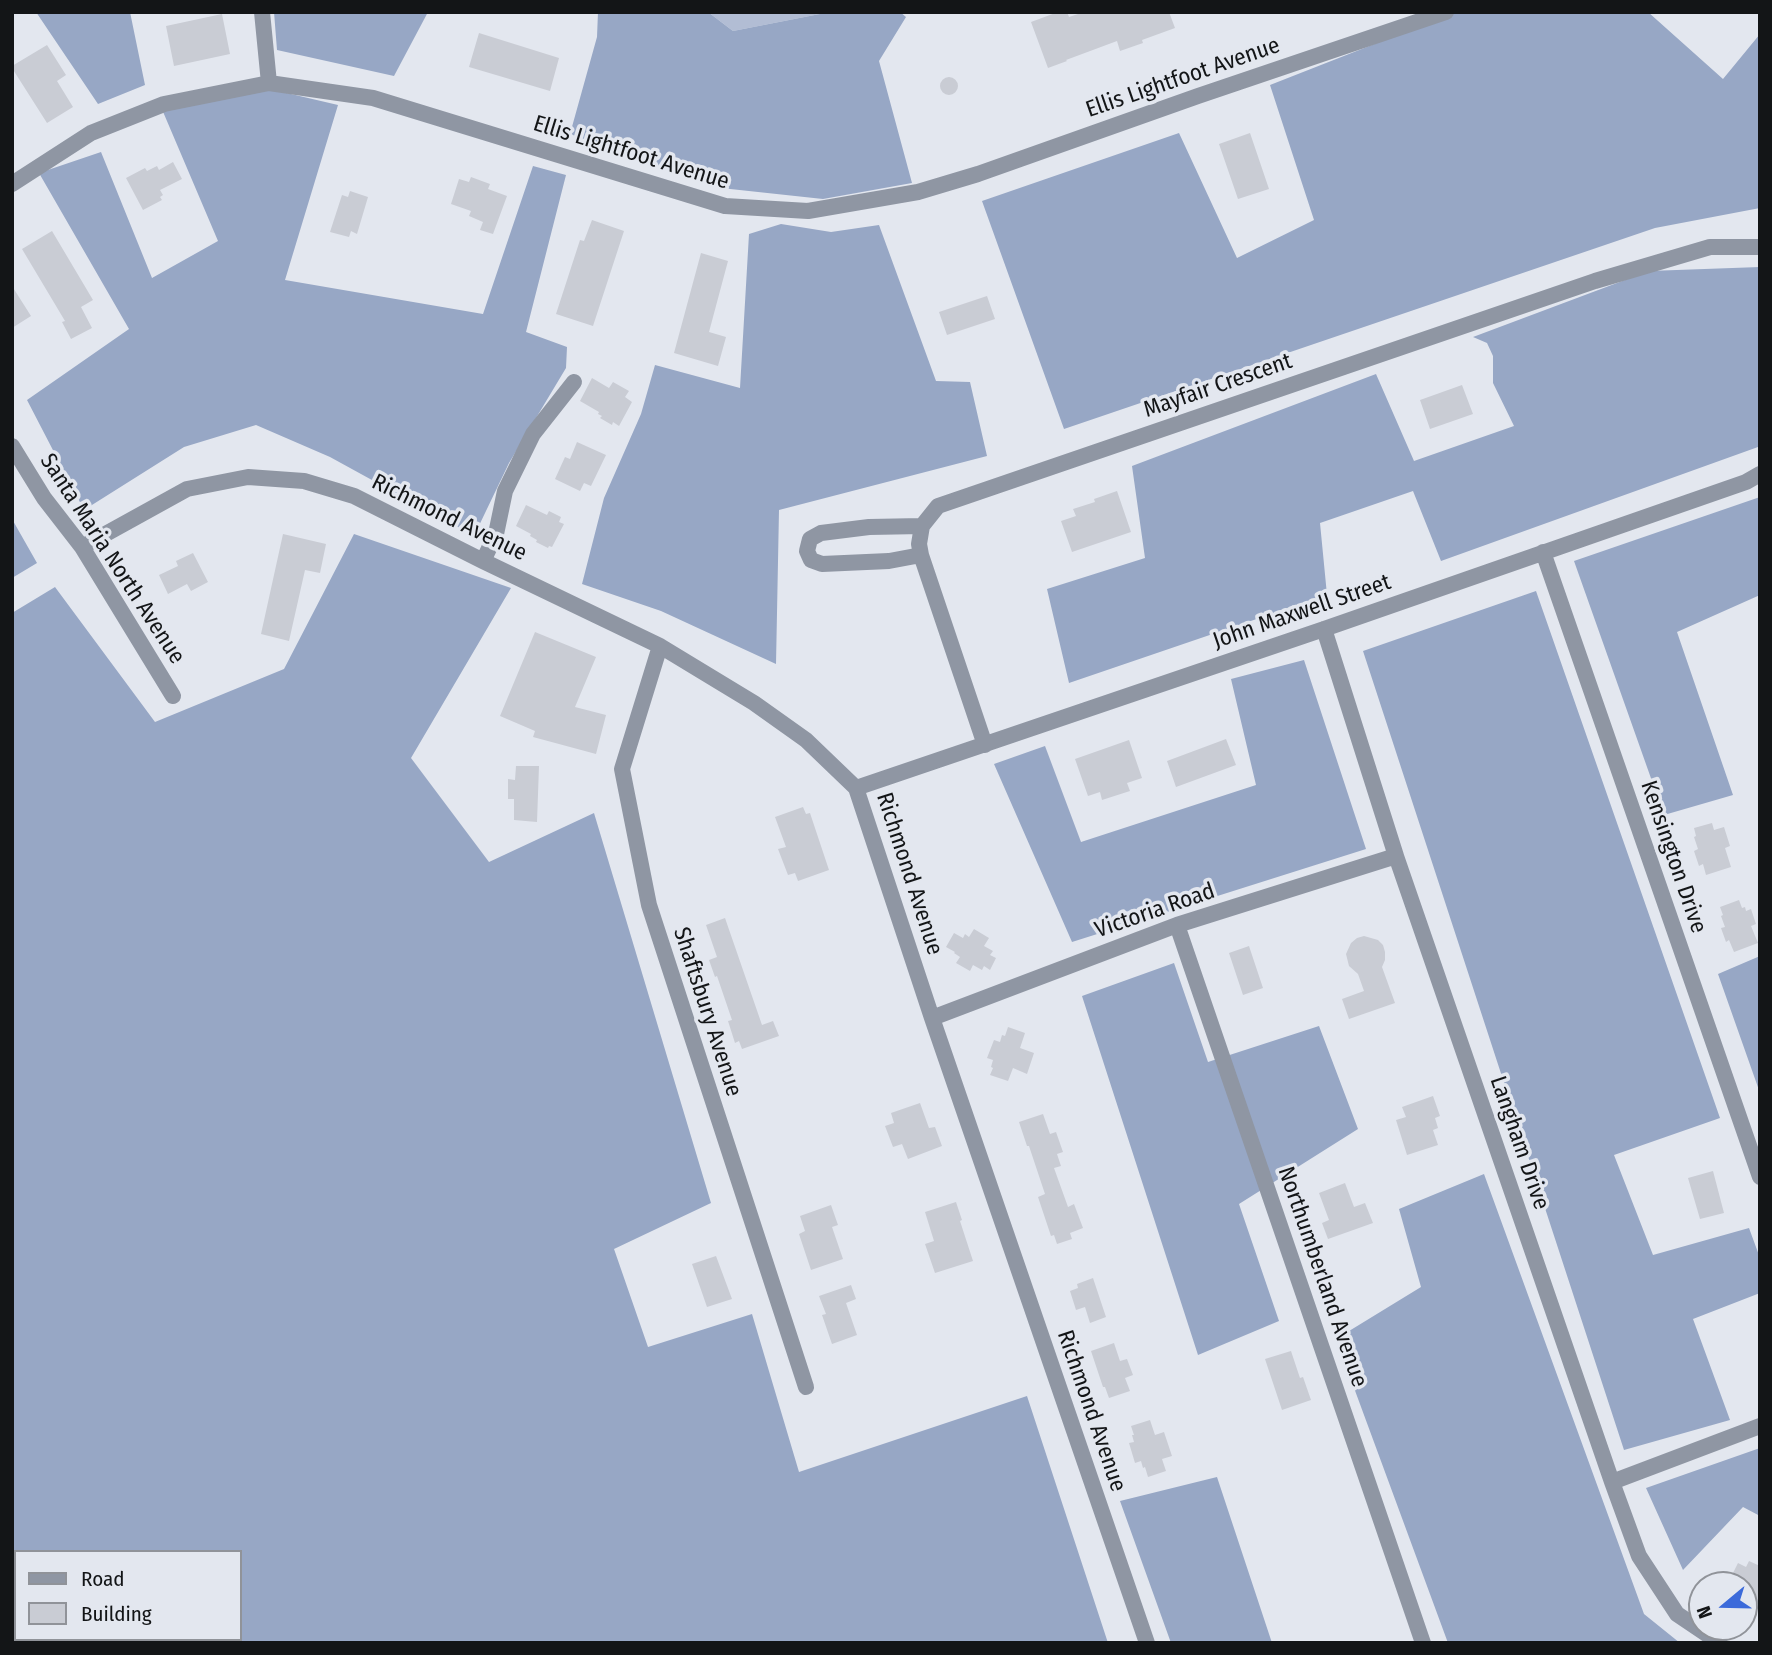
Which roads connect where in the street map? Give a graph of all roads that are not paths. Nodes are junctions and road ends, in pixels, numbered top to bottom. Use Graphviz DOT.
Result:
graph roads {
  1 [pos="261,12"];
  2 [pos="1446,12"];
  3 [pos="269,83"];
  4 [pos="12,184"];
  5 [pos="1760,247"];
  6 [pos="574,382"];
  7 [pos="12,446"];
  8 [pos="1760,474"];
  9 [pos="922,526"];
  10 [pos="82,547"];
  11 [pos="1543,552"];
  12 [pos="921,555"];
  13 [pos="483,561"];
  14 [pos="1324,629"];
  15 [pos="660,646"];
  16 [pos="173,696"];
  17 [pos="985,745"];
  18 [pos="856,788"];
  19 [pos="1396,856"];
  20 [pos="1177,925"];
  21 [pos="932,1018"];
  22 [pos="1760,1177"];
  23 [pos="806,1387"];
  24 [pos="1760,1426"];
  25 [pos="1612,1482"];
  26 [pos="1147,1643"];
  27 [pos="1423,1643"];
  28 [pos="1720,1643"];
  1 -- 3 [label="street"];
  2 -- 3 [label="street, Ellis Lightfoot Avenue"];
  3 -- 4 [label="street, Ellis Lightfoot Avenue"];
  5 -- 9 [label="street, Mayfair Crescent"];
  6 -- 13 [label="street"];
  7 -- 10 [label="street, Santa Maria North Avenue"];
  8 -- 11 [label="street, John Maxwell Street"];
  9 -- 12 [label="street"];
  9 -- 12 [label="street"];
  10 -- 13 [label="street, Richmond Avenue"];
  10 -- 16 [label="street, Santa Maria North Avenue"];
  11 -- 14 [label="street, John Maxwell Street"];
  11 -- 22 [label="street, Kensington Drive"];
  12 -- 17 [label="street"];
  13 -- 15 [label="street, Richmond Avenue"];
  14 -- 17 [label="street, John Maxwell Street"];
  14 -- 19 [label="street, Langham Drive"];
  15 -- 18 [label="street, Richmond Avenue"];
  15 -- 23 [label="street, Shaftsbury Avenue"];
  17 -- 18 [label="street, John Maxwell Street"];
  18 -- 21 [label="street, Richmond Avenue"];
  19 -- 20 [label="street, Victoria Road"];
  19 -- 25 [label="street, Langham Drive"];
  20 -- 21 [label="street, Victoria Road"];
  20 -- 27 [label="street, Northumberland Avenue"];
  21 -- 26 [label="street, Richmond Avenue"];
  24 -- 25 [label="street"];
  25 -- 28 [label="street, Langham Drive"];
}
